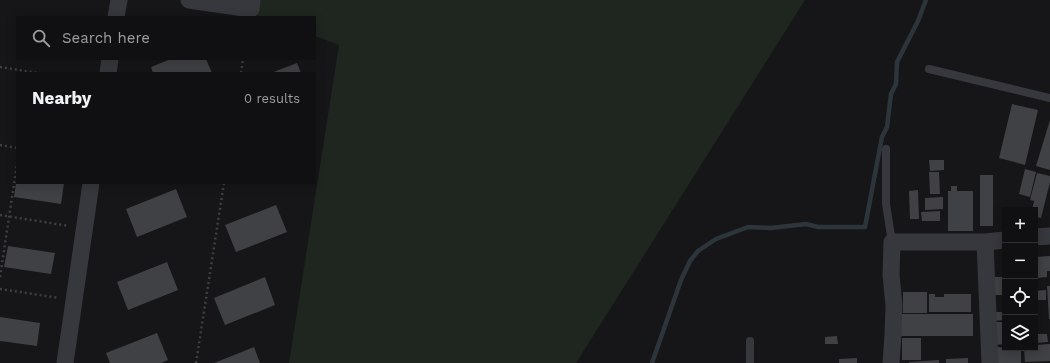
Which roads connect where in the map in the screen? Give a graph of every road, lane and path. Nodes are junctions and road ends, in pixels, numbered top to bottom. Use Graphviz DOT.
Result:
graph roads {
  1 [pos="119,0"];
  2 [pos="189,0"];
  3 [pos="252,0"];
  4 [pos="116,16"];
  5 [pos="110,60"];
  6 [pos="243,60"];
  7 [pos="0,67"];
  8 [pos="928,69"];
  9 [pos="31,72"];
  10 [pos="108,72"];
  11 [pos="241,72"];
  12 [pos="1050,98"];
  13 [pos="0,145"];
  14 [pos="16,148"];
  15 [pos="886,149"];
  16 [pos="16,171"];
  17 [pos="92,184"];
  18 [pos="224,184"];
  19 [pos="0,215"];
  20 [pos="9,217"];
  21 [pos="85,229"];
  22 [pos="1050,236"];
  23 [pos="1038,237"];
  24 [pos="1002,240"];
  25 [pos="892,242"];
  26 [pos="985,242"];
  27 [pos="0,277"];
  28 [pos="0,289"];
  29 [pos="74,301"];
  30 [pos="750,341"];
  31 [pos="65,363"];
  32 [pos="196,363"];
  33 [pos="750,363"];
  34 [pos="891,363"];
  35 [pos="990,363"];
  1 -- 4 [label="street"];
  2 -- 3 [label="street"];
  5 -- 10 [label="street"];
  6 -- 11 [label="path"];
  7 -- 9 [label="path"];
  8 -- 12 [label="lane"];
  13 -- 14 [label="path"];
  15 -- 25 [label="lane"];
  16 -- 20 [label="path"];
  17 -- 21 [label="street"];
  18 -- 32 [label="path"];
  19 -- 20 [label="path"];
  20 -- 21 [label="path"];
  20 -- 27 [label="path"];
  21 -- 29 [label="street"];
  22 -- 23 [label="street"];
  24 -- 26 [label="street"];
  25 -- 26 [label="street"];
  25 -- 34 [label="street"];
  26 -- 35 [label="street"];
  28 -- 29 [label="path"];
  29 -- 31 [label="street"];
  30 -- 33 [label="lane"];
}
